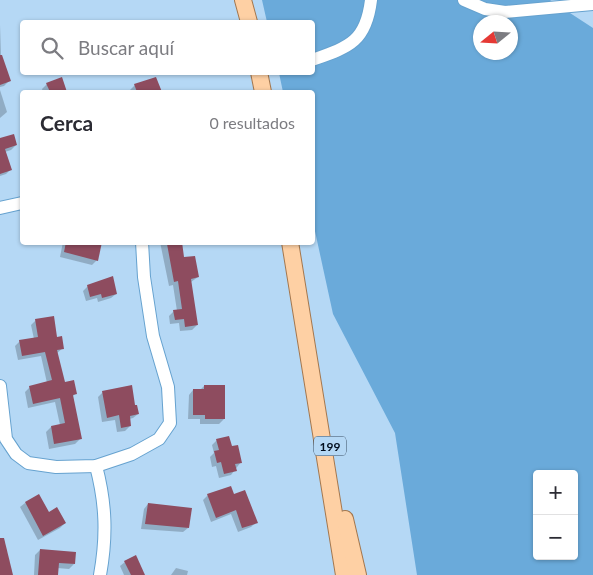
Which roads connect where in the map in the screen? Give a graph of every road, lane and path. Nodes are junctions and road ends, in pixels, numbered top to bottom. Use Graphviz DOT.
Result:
graph roads {
  1 [pos="243,0"];
  2 [pos="372,0"];
  3 [pos="464,0"];
  4 [pos="593,4"];
  5 [pos="248,20"];
  6 [pos="315,59"];
  7 [pos="260,75"];
  8 [pos="263,90"];
  9 [pos="20,203"];
  10 [pos="0,208"];
  11 [pos="142,245"];
  12 [pos="290,245"];
  13 [pos="302,316"];
  14 [pos="0,386"];
  15 [pos="3,440"];
  16 [pos="96,466"];
  17 [pos="100,575"];
  18 [pos="344,575"];
  19 [pos="358,575"];
  1 -- 5 [label="main road"];
  2 -- 6 [label="street"];
  3 -- 4 [label="street"];
  7 -- 8 [label="main road"];
  9 -- 10 [label="street"];
  11 -- 16 [label="street"];
  12 -- 13 [label="main road, 199"];
  13 -- 18 [label="main road, 199"];
  13 -- 19 [label="main road, 199"];
  14 -- 15 [label="street"];
  15 -- 16 [label="street"];
  16 -- 17 [label="street"];
}
